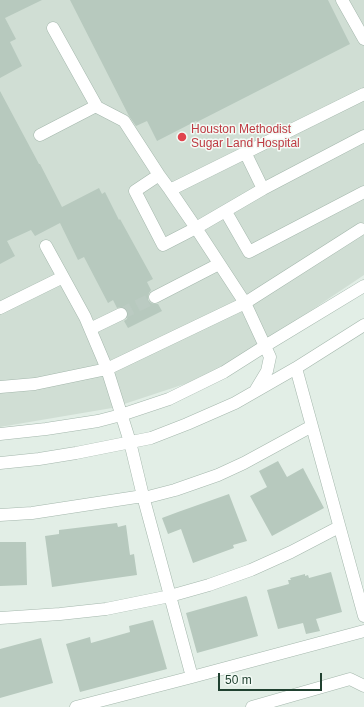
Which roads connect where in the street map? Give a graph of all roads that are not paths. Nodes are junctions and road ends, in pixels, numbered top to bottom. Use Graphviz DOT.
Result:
graph roads {
  1 [pos="342,0"];
  2 [pos="53,28"];
  3 [pos="364,39"];
  4 [pos="364,94"];
  5 [pos="96,106"];
  6 [pos="40,135"];
  7 [pos="364,136"];
  8 [pos="245,152"];
  9 [pos="159,175"];
  10 [pos="263,189"];
  11 [pos="170,190"];
  12 [pos="364,192"];
  13 [pos="226,212"];
  14 [pos="196,228"];
  15 [pos="363,230"];
  16 [pos="46,246"];
  17 [pos="219,264"];
  18 [pos="63,277"];
  19 [pos="364,286"];
  20 [pos="155,297"];
  21 [pos="245,303"];
  22 [pos="0,308"];
  23 [pos="121,314"];
  24 [pos="364,325"];
  25 [pos="90,328"];
  26 [pos="265,346"];
  27 [pos="296,368"];
  28 [pos="107,369"];
  29 [pos="0,387"];
  30 [pos="254,392"];
  31 [pos="121,415"];
  32 [pos="312,426"];
  33 [pos="0,434"];
  34 [pos="130,442"];
  35 [pos="0,463"];
  36 [pos="144,497"];
  37 [pos="0,515"];
  38 [pos="339,527"];
  39 [pos="170,596"];
  40 [pos="364,616"];
  41 [pos="0,618"];
  42 [pos="364,631"];
  43 [pos="192,677"];
  44 [pos="364,686"];
  45 [pos="76,707"];
  46 [pos="252,707"];
  1 -- 3 [label="street"];
  2 -- 5 [label="street"];
  4 -- 8 [label="street"];
  5 -- 6 [label="street"];
  5 -- 9 [label="street"];
  7 -- 10 [label="street"];
  8 -- 10 [label="street"];
  8 -- 11 [label="street"];
  9 -- 11 [label="street"];
  9 -- 14 [label="street"];
  10 -- 13 [label="street"];
  11 -- 14 [label="street"];
  12 -- 13 [label="street"];
  13 -- 14 [label="street"];
  14 -- 17 [label="street"];
  15 -- 21 [label="street"];
  16 -- 18 [label="street"];
  17 -- 20 [label="street"];
  17 -- 21 [label="street"];
  18 -- 22 [label="street"];
  18 -- 25 [label="street"];
  19 -- 26 [label="street"];
  21 -- 26 [label="street"];
  21 -- 28 [label="street"];
  23 -- 25 [label="street"];
  24 -- 27 [label="street"];
  25 -- 28 [label="street"];
  26 -- 30 [label="street"];
  26 -- 31 [label="street"];
  27 -- 30 [label="street"];
  27 -- 32 [label="street"];
  28 -- 29 [label="street"];
  28 -- 31 [label="street"];
  30 -- 34 [label="street"];
  31 -- 33 [label="street"];
  31 -- 34 [label="street"];
  32 -- 36 [label="street"];
  32 -- 38 [label="street"];
  34 -- 35 [label="street"];
  34 -- 36 [label="street"];
  36 -- 37 [label="street"];
  36 -- 39 [label="street"];
  38 -- 39 [label="street"];
  38 -- 40 [label="street"];
  39 -- 41 [label="street"];
  39 -- 43 [label="street"];
  42 -- 43 [label="street"];
  43 -- 45 [label="street"];
  44 -- 46 [label="street"];
}
